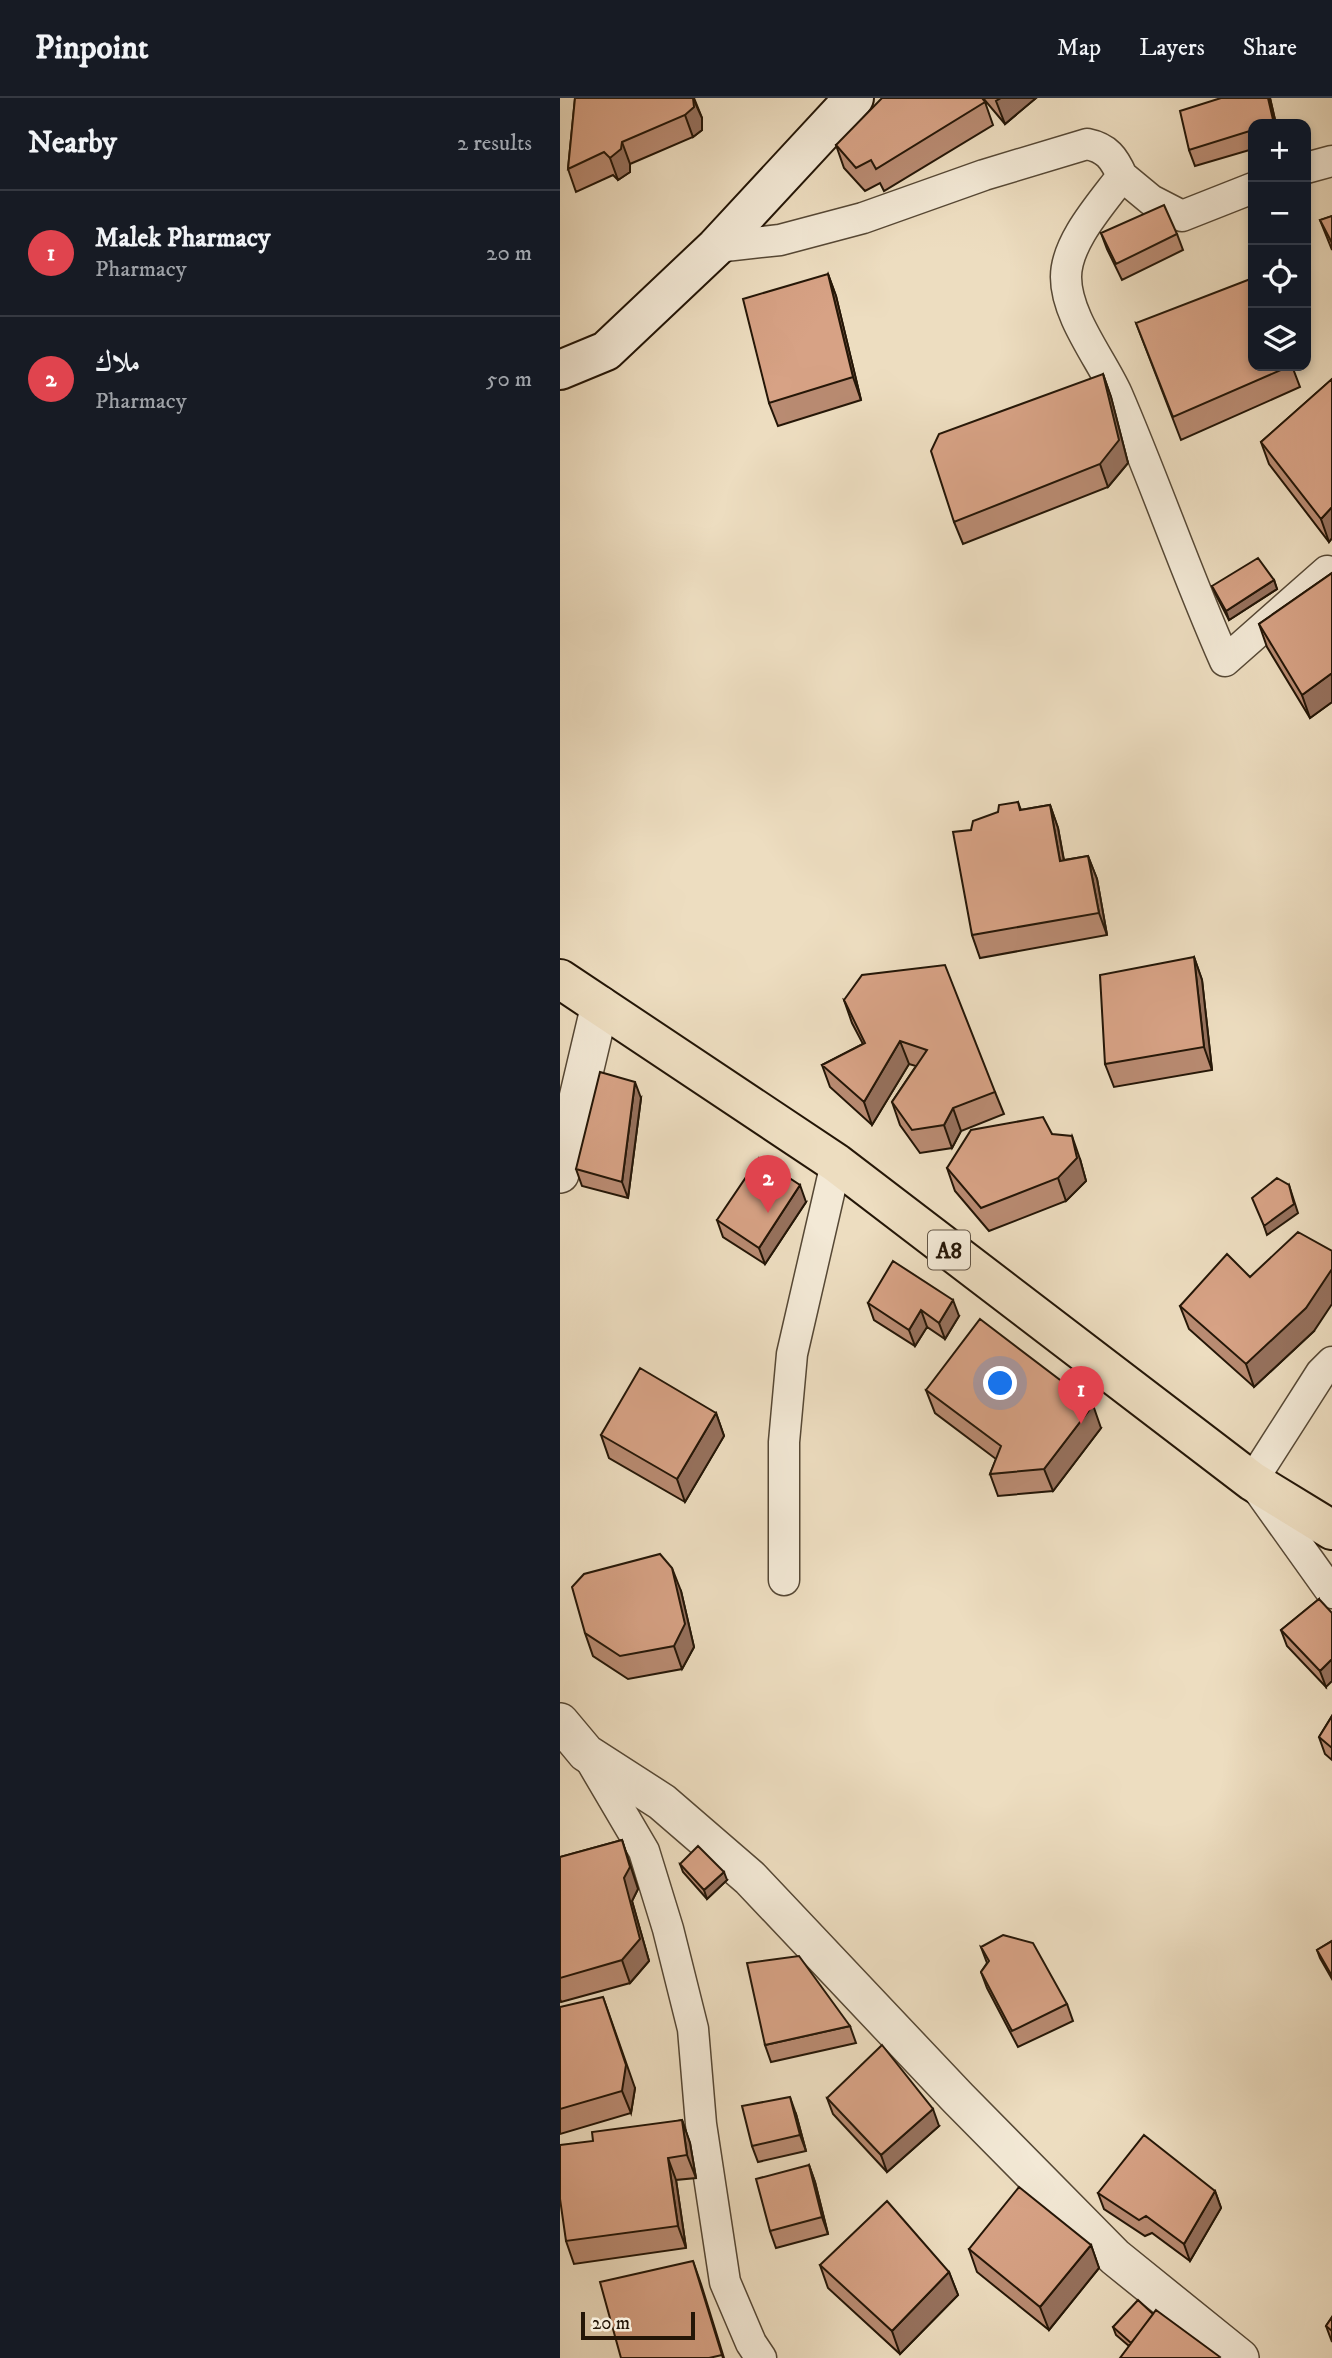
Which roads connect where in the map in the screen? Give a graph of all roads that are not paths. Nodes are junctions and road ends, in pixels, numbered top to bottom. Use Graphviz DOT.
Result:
graph roads {
  1 [pos="854,98"];
  2 [pos="1332,162"];
  3 [pos="1311,167"];
  4 [pos="1122,176"];
  5 [pos="1248,190"];
  6 [pos="716,247"];
  7 [pos="560,370"];
  8 [pos="1327,571"];
  9 [pos="560,979"];
  10 [pos="600,1005"];
  11 [pos="836,1163"];
  12 [pos="560,1174"];
  13 [pos="1332,1362"];
  14 [pos="1252,1481"];
  15 [pos="1332,1530"];
  16 [pos="785,1580"];
  17 [pos="1332,1593"];
  18 [pos="560,1722"];
  19 [pos="586,1753"];
  20 [pos="761,2358"];
  21 [pos="1240,2358"];
  1 -- 6 [label="main road"];
  2 -- 3 [label="street"];
  4 -- 5 [label="street"];
  4 -- 6 [label="street"];
  4 -- 8 [label="street"];
  6 -- 7 [label="main road"];
  9 -- 10 [label="highway, A8"];
  10 -- 11 [label="highway, A8"];
  10 -- 12 [label="street"];
  11 -- 14 [label="highway, A8"];
  11 -- 16 [label="street"];
  13 -- 14 [label="street"];
  14 -- 15 [label="highway, A8"];
  14 -- 17 [label="street"];
  18 -- 19 [label="street"];
  19 -- 20 [label="street"];
  19 -- 21 [label="street"];
}
